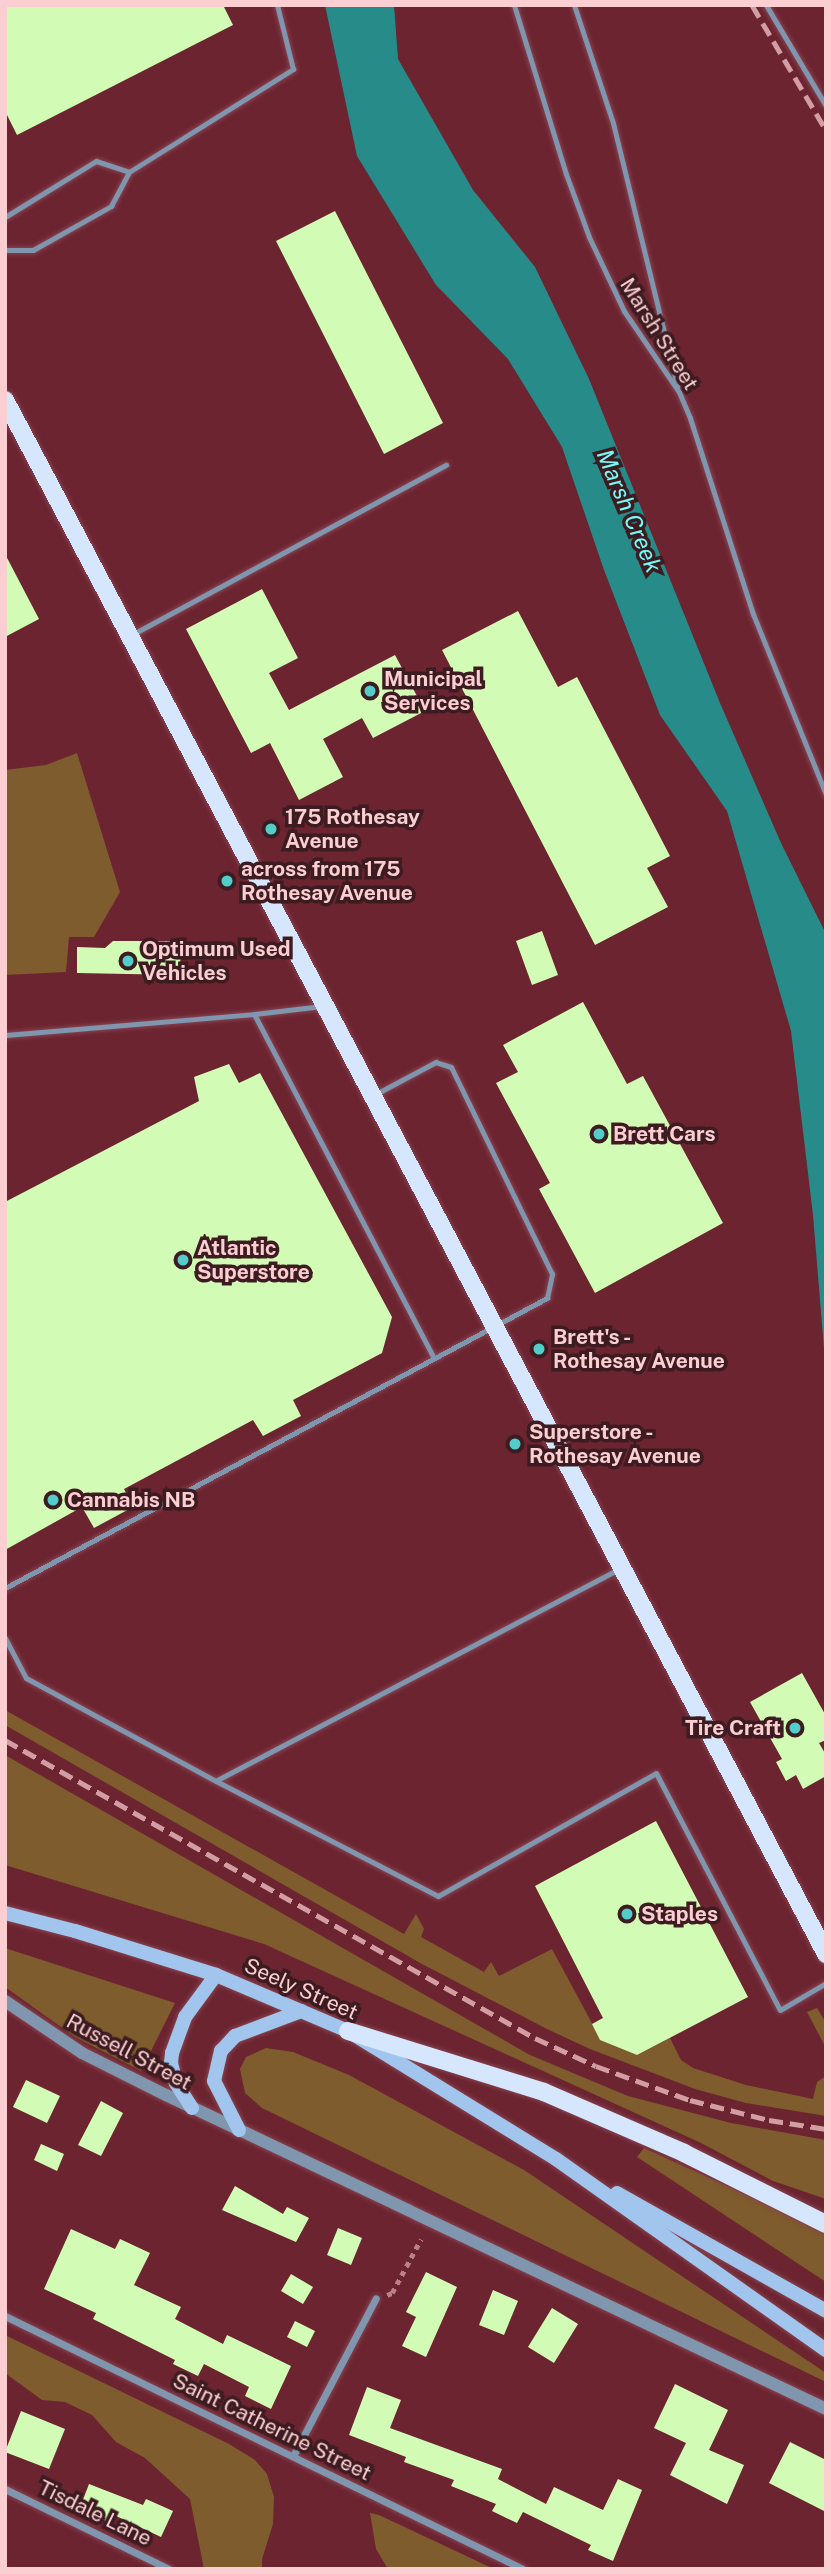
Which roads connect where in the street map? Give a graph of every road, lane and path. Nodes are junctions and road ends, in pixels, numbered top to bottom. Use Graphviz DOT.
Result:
graph roads {
  1 [pos="277,5"];
  2 [pos="514,5"];
  3 [pos="574,5"];
  4 [pos="766,5"];
  5 [pos="826,106"];
  6 [pos="130,172"];
  7 [pos="6,213"];
  8 [pos="5,250"];
  9 [pos="679,392"];
  10 [pos="5,400"];
  11 [pos="446,465"];
  12 [pos="130,636"];
  13 [pos="825,792"];
  14 [pos="325,1005"];
  15 [pos="254,1014"];
  16 [pos="5,1035"];
  17 [pos="373,1095"];
  18 [pos="494,1325"];
  19 [pos="433,1357"];
  20 [pos="621,1567"];
  21 [pos="5,1588"];
  22 [pos="5,1638"];
  23 [pos="216,1781"];
  24 [pos="5,1913"];
  25 [pos="826,1954"];
  26 [pos="216,1975"];
  27 [pos="826,1983"];
  28 [pos="5,2001"];
  29 [pos="301,2011"];
  30 [pos="348,2031"];
  31 [pos="192,2108"];
  32 [pos="239,2130"];
  33 [pos="556,2159"];
  34 [pos="805,2213"];
  35 [pos="826,2218"];
  36 [pos="826,2224"];
  37 [pos="421,2239"];
  38 [pos="376,2298"];
  39 [pos="826,2311"];
  40 [pos="5,2316"];
  41 [pos="826,2350"];
  42 [pos="826,2409"];
  43 [pos="293,2456"];
  44 [pos="5,2489"];
  45 [pos="169,2569"];
  46 [pos="523,2569"];
  1 -- 6 [label="lane"];
  2 -- 9 [label="lane, Marsh Street"];
  3 -- 9 [label="lane"];
  4 -- 5 [label="lane"];
  6 -- 7 [label="lane"];
  6 -- 8 [label="lane"];
  9 -- 13 [label="lane, Marsh Street"];
  10 -- 12 [label="main road"];
  11 -- 12 [label="lane"];
  12 -- 14 [label="main road"];
  14 -- 15 [label="lane"];
  14 -- 17 [label="main road"];
  15 -- 16 [label="lane"];
  15 -- 19 [label="lane"];
  17 -- 18 [label="main road"];
  17 -- 18 [label="lane"];
  18 -- 19 [label="lane"];
  18 -- 20 [label="main road"];
  19 -- 21 [label="lane"];
  20 -- 23 [label="lane"];
  20 -- 25 [label="main road"];
  22 -- 23 [label="lane"];
  23 -- 27 [label="lane"];
  24 -- 26 [label="main road, Seely Street"];
  26 -- 29 [label="main road, Seely Street"];
  26 -- 31 [label="main road"];
  28 -- 31 [label="street, Russell Street"];
  29 -- 30 [label="main road, Seely Street"];
  29 -- 32 [label="main road"];
  30 -- 33 [label="main road, Seely Street"];
  30 -- 34 [label="main road"];
  31 -- 32 [label="street, Russell Street"];
  32 -- 42 [label="street, Russell Street"];
  33 -- 39 [label="main road, Seely Street"];
  33 -- 41 [label="main road, Seely Street"];
  34 -- 35 [label="main road"];
  34 -- 36 [label="main road"];
  37 -- 38 [label="path"];
  38 -- 43 [label="street"];
  40 -- 43 [label="street, Saint Catherine Street"];
  43 -- 46 [label="street, Saint Catherine Street"];
  44 -- 45 [label="street, Tisdale Lane"];
}
